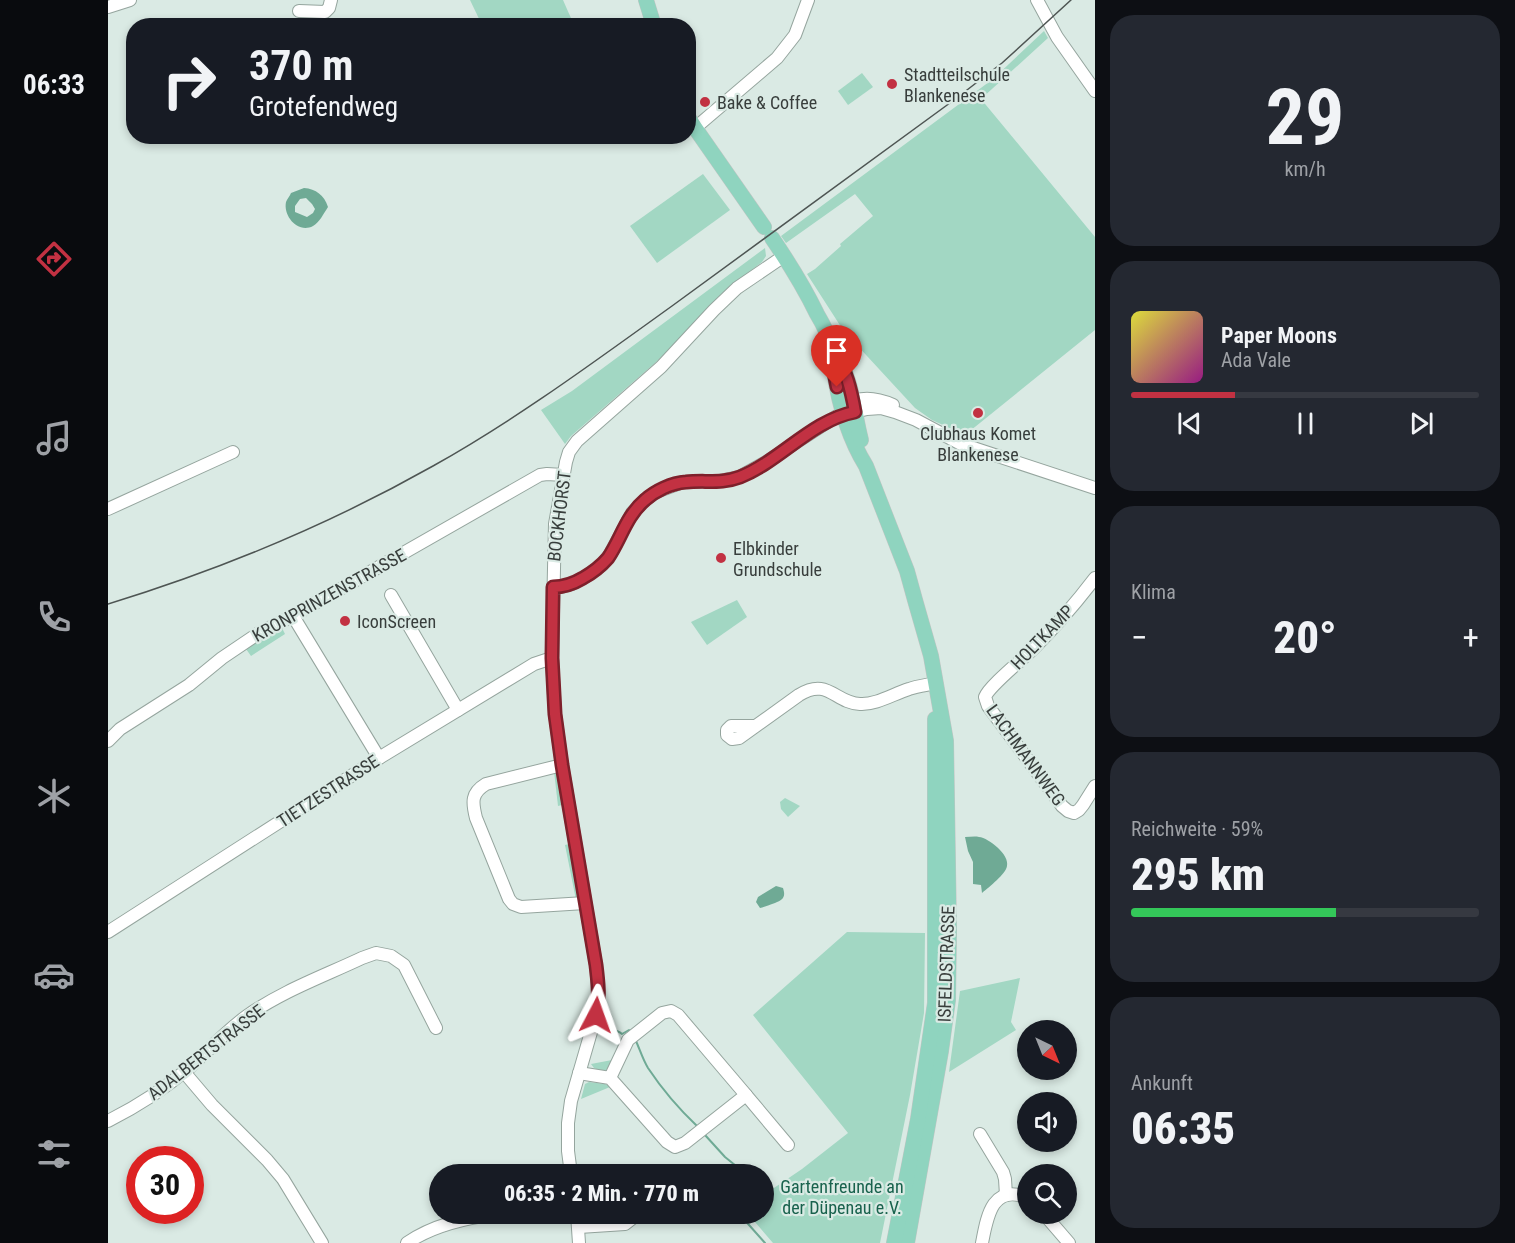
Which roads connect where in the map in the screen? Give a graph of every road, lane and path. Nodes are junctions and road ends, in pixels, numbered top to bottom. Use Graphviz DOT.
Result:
graph roads {
  1 [pos="129,0"];
  2 [pos="331,0"];
  3 [pos="646,0"];
  4 [pos="808,0"];
  5 [pos="1037,0"];
  6 [pos="108,7"];
  7 [pos="298,11"];
  8 [pos="652,18"];
  9 [pos="1095,91"];
  10 [pos="696,122"];
  11 [pos="696,129"];
  12 [pos="784,256"];
  13 [pos="850,409"];
  14 [pos="233,452"];
  15 [pos="563,475"];
  16 [pos="1095,488"];
  17 [pos="108,509"];
  18 [pos="1095,578"];
  19 [pos="553,587"];
  20 [pos="391,595"];
  21 [pos="294,616"];
  22 [pos="552,658"];
  23 [pos="936,682"];
  24 [pos="986,694"];
  25 [pos="458,710"];
  26 [pos="756,726"];
  27 [pos="108,741"];
  28 [pos="379,758"];
  29 [pos="562,765"];
  30 [pos="1095,786"];
  31 [pos="585,903"];
  32 [pos="108,932"];
  33 [pos="436,1028"];
  34 [pos="184,1072"];
  35 [pos="579,1074"];
  36 [pos="610,1078"];
  37 [pos="746,1095"];
  38 [pos="108,1121"];
  39 [pos="980,1134"];
  40 [pos="788,1145"];
  41 [pos="570,1164"];
  42 [pos="1006,1195"];
  43 [pos="1017,1195"];
  44 [pos="446,1224"];
  45 [pos="579,1224"];
  46 [pos="625,1224"];
  47 [pos="1053,1224"];
  48 [pos="579,1227"];
  49 [pos="322,1243"];
  50 [pos="407,1243"];
  51 [pos="579,1243"];
  52 [pos="894,1243"];
  53 [pos="907,1243"];
  54 [pos="982,1243"];
  55 [pos="1070,1243"];
  1 -- 6 [label="street"];
  2 -- 7 [label="street"];
  3 -- 8 [label="main road"];
  4 -- 10 [label="street"];
  5 -- 9 [label="street"];
  11 -- 12 [label="main road, ISFELDSTRASSE"];
  12 -- 13 [label="main road, ISFELDSTRASSE"];
  12 -- 15 [label="street, BOCKHORST"];
  13 -- 16 [label="street"];
  13 -- 19 [label="street"];
  13 -- 23 [label="main road, ISFELDSTRASSE"];
  14 -- 17 [label="street"];
  15 -- 19 [label="street, BOCKHORST"];
  15 -- 21 [label="street, KRONPRINZENSTRASSE"];
  18 -- 24 [label="street, HOLTKAMP"];
  19 -- 22 [label="street, BOCKHORST"];
  20 -- 25 [label="street"];
  21 -- 27 [label="street, KRONPRINZENSTRASSE"];
  21 -- 28 [label="street"];
  22 -- 25 [label="street, TIETZESTRASSE"];
  22 -- 29 [label="street, BOCKHORST"];
  23 -- 26 [label="street"];
  23 -- 52 [label="main road, ISFELDSTRASSE"];
  23 -- 53 [label="main road, ISFELDSTRASSE"];
  24 -- 30 [label="street, LACHMANNWEG"];
  25 -- 28 [label="street, TIETZESTRASSE"];
  28 -- 32 [label="street, TIETZESTRASSE"];
  29 -- 31 [label="street, BOCKHORST"];
  29 -- 31 [label="street"];
  31 -- 35 [label="street, BOCKHORST"];
  33 -- 34 [label="street, ADALBERTSTRASSE"];
  34 -- 38 [label="street, ADALBERTSTRASSE"];
  34 -- 49 [label="street"];
  35 -- 36 [label="street"];
  35 -- 41 [label="street, BOCKHORST"];
  36 -- 37 [label="street"];
  36 -- 37 [label="street"];
  37 -- 40 [label="street"];
  39 -- 42 [label="street"];
  42 -- 43 [label="street"];
  42 -- 54 [label="street"];
  44 -- 50 [label="street"];
  45 -- 48 [label="street"];
  46 -- 48 [label="street"];
  47 -- 55 [label="street"];
  48 -- 51 [label="street"];
}
